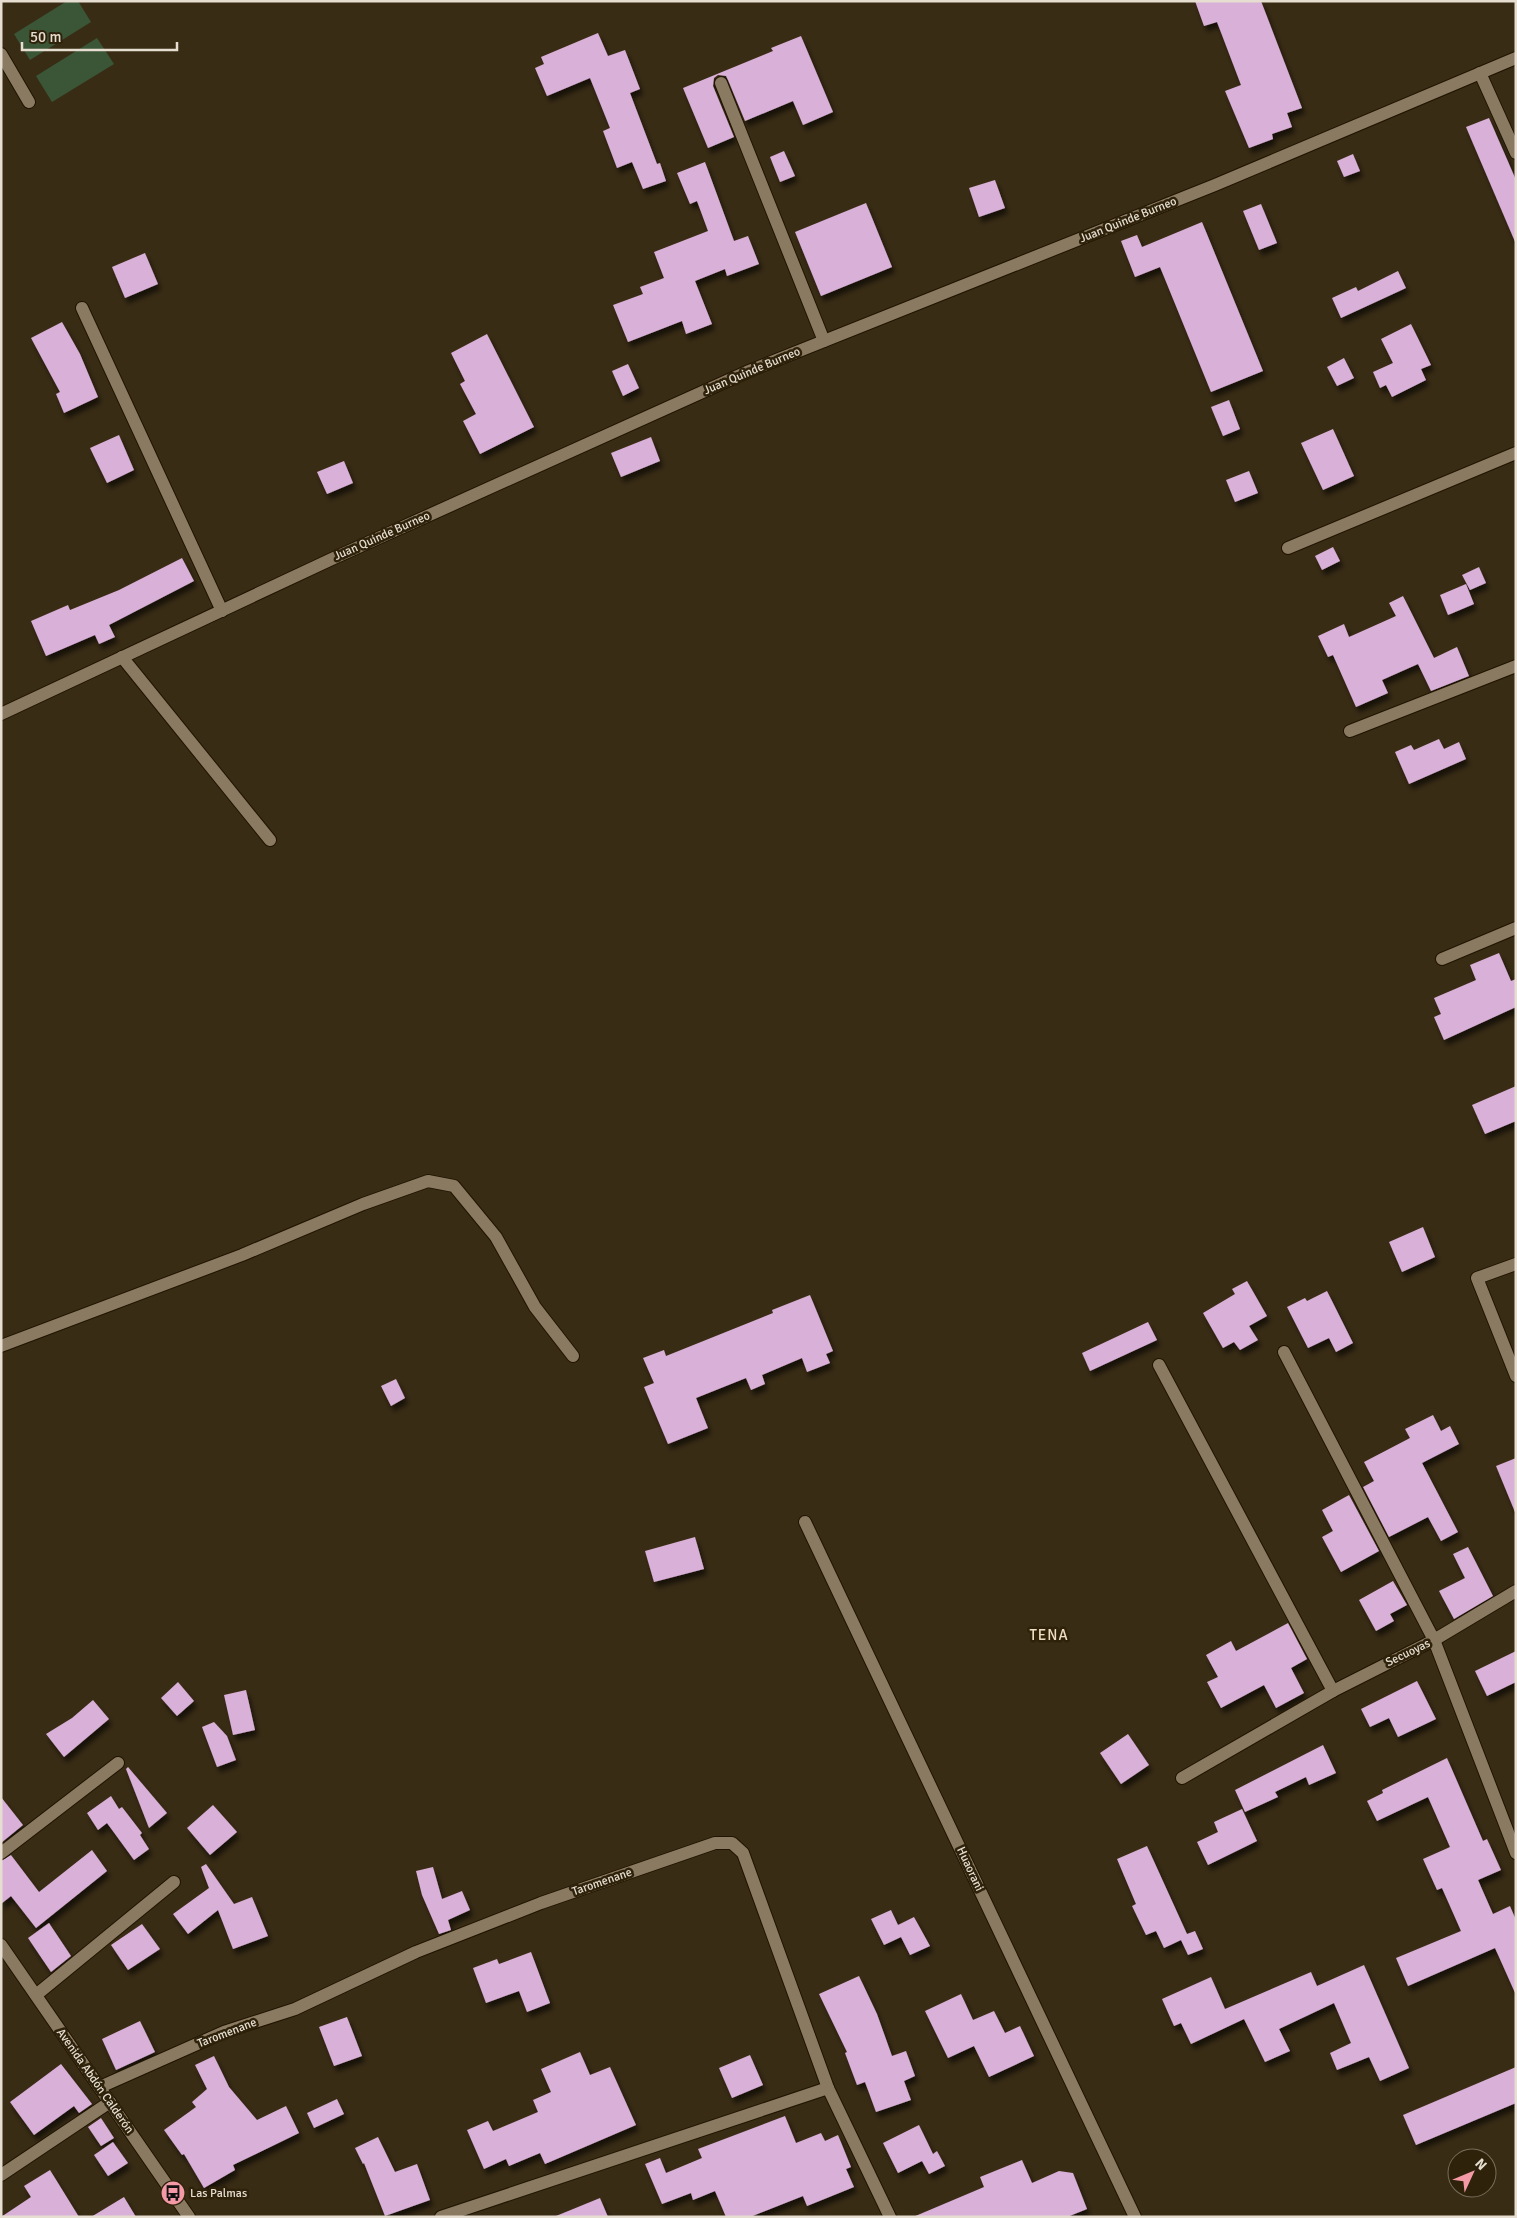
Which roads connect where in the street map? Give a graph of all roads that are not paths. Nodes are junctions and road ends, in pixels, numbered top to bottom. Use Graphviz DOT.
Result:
graph roads {
  1 [pos="1,54"];
  2 [pos="1516,58"];
  3 [pos="1480,73"];
  4 [pos="721,83"];
  5 [pos="29,102"];
  6 [pos="1516,153"];
  7 [pos="82,308"];
  8 [pos="824,341"];
  9 [pos="1516,453"];
  10 [pos="1288,548"];
  11 [pos="222,610"];
  12 [pos="122,657"];
  13 [pos="1516,666"];
  14 [pos="1,714"];
  15 [pos="1350,731"];
  16 [pos="270,840"];
  17 [pos="1516,928"];
  18 [pos="1442,959"];
  19 [pos="1516,1264"];
  20 [pos="1,1346"];
  21 [pos="1284,1352"];
  22 [pos="573,1356"];
  23 [pos="1160,1365"];
  24 [pos="1516,1376"];
  25 [pos="805,1522"];
  26 [pos="1516,1591"];
  27 [pos="1434,1640"];
  28 [pos="1333,1691"];
  29 [pos="118,1763"];
  30 [pos="1182,1778"];
  31 [pos="1510,1822"];
  32 [pos="1,1853"];
  33 [pos="1516,1853"];
  34 [pos="174,1882"];
  35 [pos="1,1946"];
  36 [pos="36,1995"];
  37 [pos="100,2087"];
  38 [pos="828,2088"];
  39 [pos="110,2102"];
  40 [pos="1,2174"];
  41 [pos="189,2217"];
  42 [pos="441,2217"];
  43 [pos="890,2217"];
  44 [pos="1135,2217"];
  1 -- 5 [label="street"];
  2 -- 3 [label="street, Juan Quinde Burneo"];
  3 -- 6 [label="street"];
  3 -- 8 [label="street, Juan Quinde Burneo"];
  4 -- 8 [label="street"];
  7 -- 11 [label="street"];
  8 -- 11 [label="street, Juan Quinde Burneo"];
  9 -- 10 [label="street"];
  11 -- 12 [label="street, Juan Quinde Burneo"];
  12 -- 14 [label="street, Juan Quinde Burneo"];
  12 -- 16 [label="street"];
  13 -- 15 [label="street"];
  17 -- 18 [label="street"];
  19 -- 24 [label="street"];
  20 -- 22 [label="street"];
  21 -- 27 [label="street"];
  23 -- 28 [label="street"];
  25 -- 44 [label="street, Huaorani"];
  26 -- 27 [label="street"];
  27 -- 28 [label="street, Secuoyas"];
  27 -- 31 [label="street, Secuoyas"];
  28 -- 30 [label="street, Secuoyas"];
  29 -- 32 [label="street"];
  31 -- 33 [label="street, Secuoyas"];
  34 -- 36 [label="street"];
  35 -- 36 [label="street, Avenida Abdón Calderón"];
  36 -- 37 [label="street, Avenida Abdón Calderón"];
  37 -- 38 [label="street, Taromenane"];
  37 -- 39 [label="street, Avenida Abdón Calderón"];
  38 -- 42 [label="street"];
  38 -- 43 [label="street, Taromenane"];
  39 -- 40 [label="street"];
  39 -- 41 [label="street, Avenida Abdón Calderón"];
}
